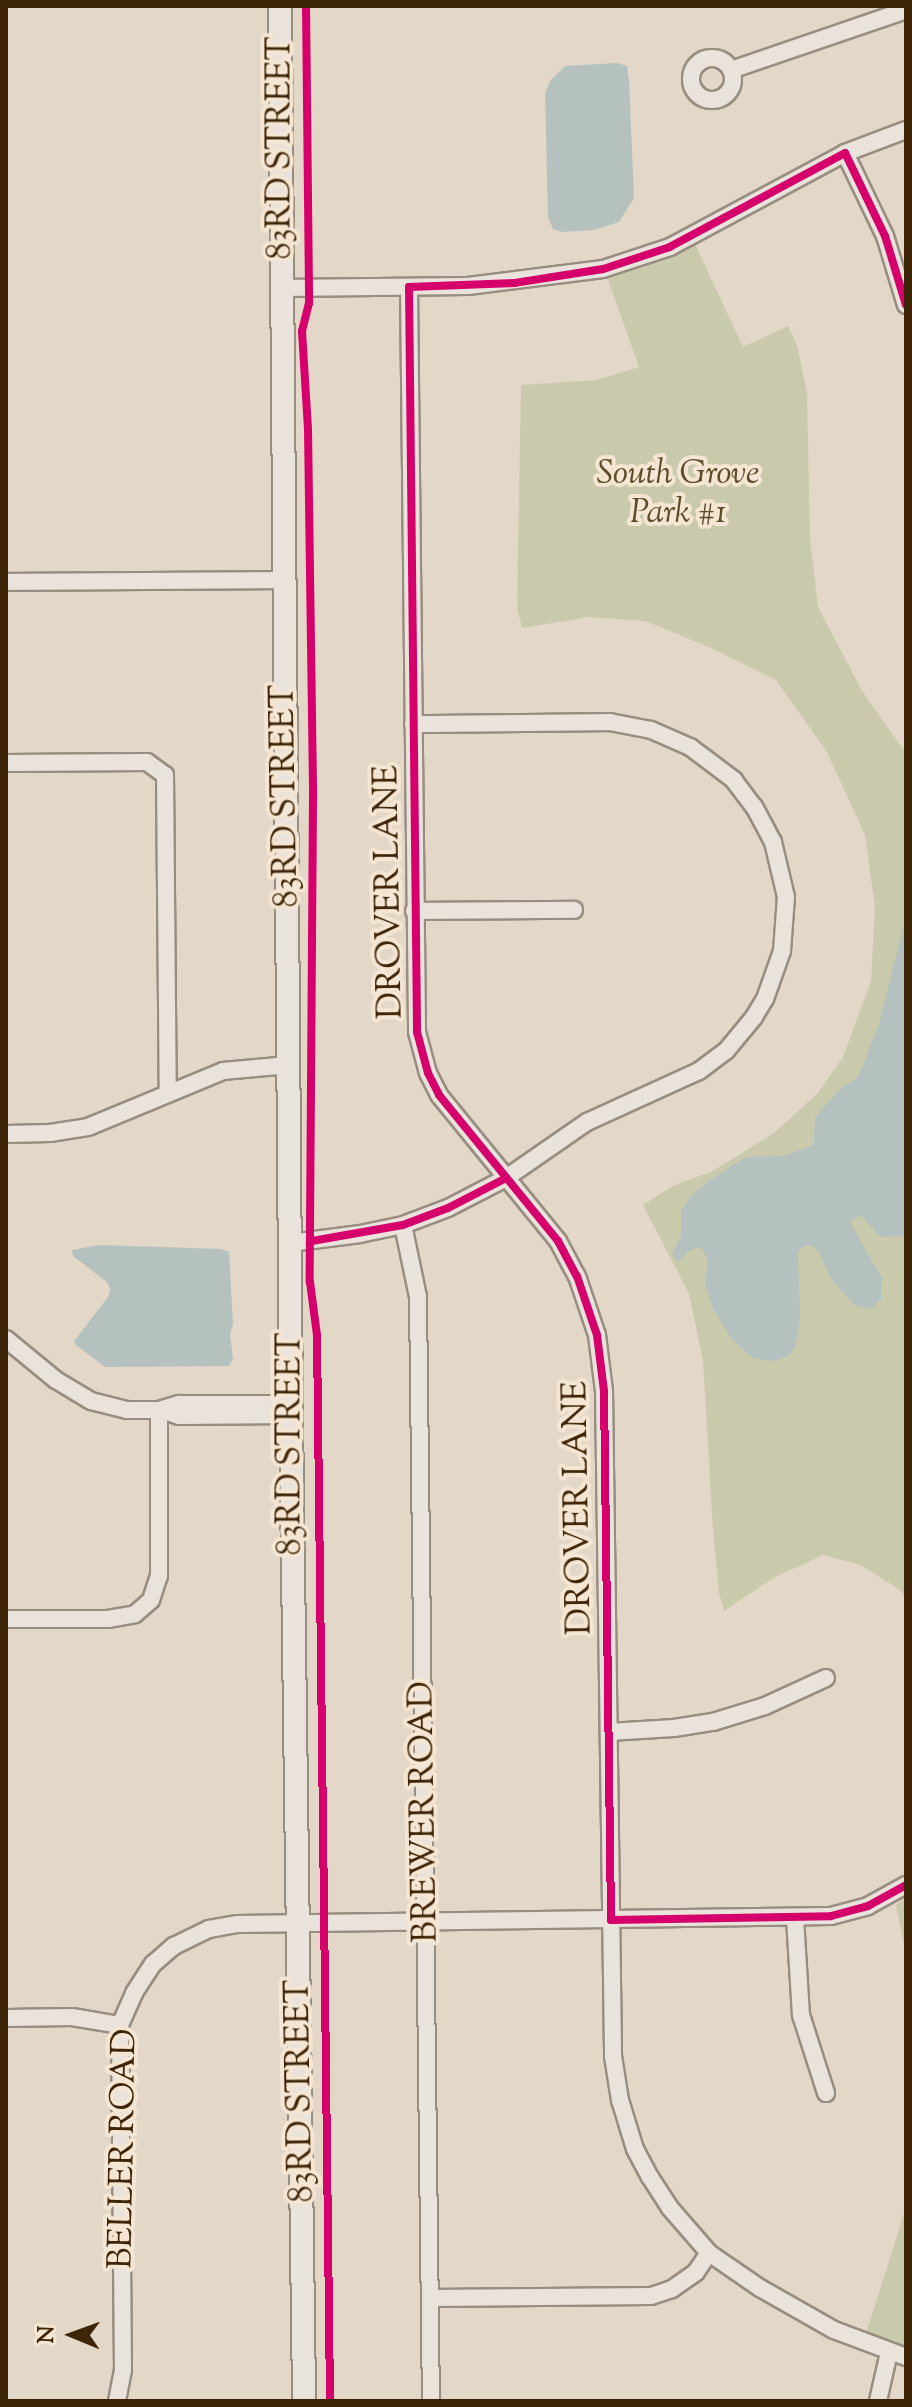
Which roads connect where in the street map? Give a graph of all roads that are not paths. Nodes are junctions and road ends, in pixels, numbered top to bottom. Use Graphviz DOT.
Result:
graph roads {
  1 [pos="280,6"];
  2 [pos="906,10"];
  3 [pos="731,70"];
  4 [pos="906,130"];
  5 [pos="845,153"];
  6 [pos="409,287"];
  7 [pos="281,288"];
  8 [pos="906,305"];
  9 [pos="283,580"];
  10 [pos="6,582"];
  11 [pos="413,724"];
  12 [pos="6,763"];
  13 [pos="574,910"];
  14 [pos="414,911"];
  15 [pos="289,1065"];
  16 [pos="168,1093"];
  17 [pos="6,1134"];
  18 [pos="506,1178"];
  19 [pos="403,1225"];
  20 [pos="290,1243"];
  21 [pos="6,1339"];
  22 [pos="159,1410"];
  23 [pos="291,1410"];
  24 [pos="6,1619"];
  25 [pos="826,1678"];
  26 [pos="609,1732"];
  27 [pos="906,1885"];
  28 [pos="795,1918"];
  29 [pos="611,1920"];
  30 [pos="426,1922"];
  31 [pos="299,1924"];
  32 [pos="6,2018"];
  33 [pos="120,2025"];
  34 [pos="826,2093"];
  35 [pos="709,2253"];
  36 [pos="430,2298"];
  37 [pos="889,2352"];
  38 [pos="906,2357"];
  39 [pos="117,2401"];
  40 [pos="304,2401"];
  41 [pos="431,2401"];
  42 [pos="878,2401"];
  1 -- 7 [label="main road, 83RD STREET"];
  2 -- 3 [label="street"];
  4 -- 5 [label="street"];
  5 -- 6 [label="street"];
  5 -- 8 [label="street"];
  6 -- 7 [label="street"];
  6 -- 11 [label="street, DROVER LANE"];
  7 -- 9 [label="main road, 83RD STREET"];
  9 -- 10 [label="street"];
  9 -- 15 [label="main road, 83RD STREET"];
  11 -- 14 [label="street, DROVER LANE"];
  11 -- 18 [label="street"];
  12 -- 16 [label="street"];
  13 -- 14 [label="street"];
  14 -- 18 [label="street, DROVER LANE"];
  15 -- 16 [label="street"];
  15 -- 20 [label="main road, 83RD STREET"];
  16 -- 17 [label="street"];
  18 -- 19 [label="street"];
  18 -- 26 [label="street, DROVER LANE"];
  19 -- 20 [label="street"];
  19 -- 30 [label="street, BREWER ROAD"];
  20 -- 23 [label="main road, 83RD STREET"];
  21 -- 22 [label="street"];
  22 -- 23 [label="street"];
  22 -- 24 [label="street"];
  23 -- 31 [label="main road, 83RD STREET"];
  25 -- 26 [label="street"];
  26 -- 29 [label="street, DROVER LANE"];
  27 -- 28 [label="street, BELLER ROAD"];
  28 -- 29 [label="street, BELLER ROAD"];
  28 -- 34 [label="street"];
  29 -- 30 [label="street, BELLER ROAD"];
  29 -- 35 [label="street, DROVER LANE"];
  30 -- 31 [label="street, BELLER ROAD"];
  30 -- 36 [label="street, BREWER ROAD"];
  31 -- 33 [label="street, BELLER ROAD"];
  31 -- 40 [label="main road, 83RD STREET"];
  32 -- 33 [label="street"];
  33 -- 39 [label="street, BELLER ROAD"];
  35 -- 36 [label="street"];
  35 -- 37 [label="street, DROVER LANE"];
  36 -- 41 [label="street, BREWER ROAD"];
  37 -- 38 [label="street, DROVER LANE"];
  37 -- 42 [label="street"];
}
